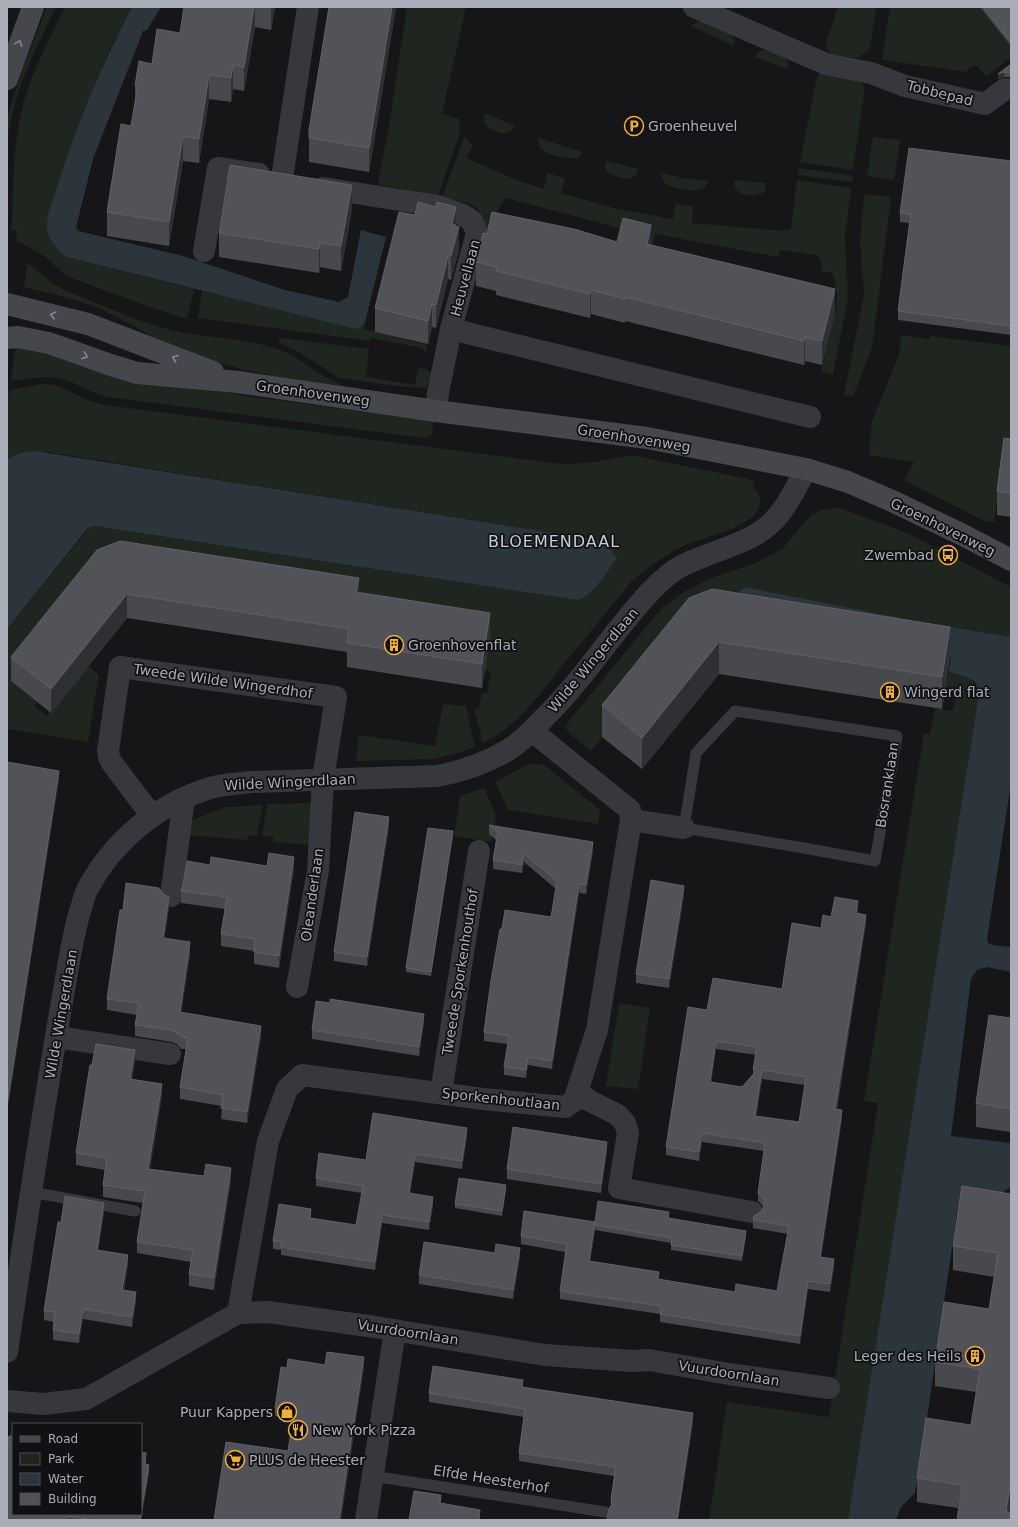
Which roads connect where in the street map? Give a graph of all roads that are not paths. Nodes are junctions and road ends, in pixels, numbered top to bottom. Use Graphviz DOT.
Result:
graph roads {
  1 [pos="33,7"];
  2 [pos="308,7"];
  3 [pos="694,7"];
  4 [pos="7,79"];
  5 [pos="1005,89"];
  6 [pos="296,183"];
  7 [pos="204,251"];
  8 [pos="7,304"];
  9 [pos="451,328"];
  10 [pos="7,338"];
  11 [pos="238,382"];
  12 [pos="436,411"];
  13 [pos="810,417"];
  14 [pos="806,469"];
  15 [pos="1011,560"];
  16 [pos="532,731"];
  17 [pos="323,779"];
  18 [pos="184,798"];
  19 [pos="152,816"];
  20 [pos="631,820"];
  21 [pos="684,828"];
  22 [pos="479,851"];
  23 [pos="170,896"];
  24 [pos="297,987"];
  25 [pos="56,1037"];
  26 [pos="170,1054"];
  27 [pos="578,1091"];
  28 [pos="441,1093"];
  29 [pos="31,1192"];
  30 [pos="135,1211"];
  31 [pos="752,1212"];
  32 [pos="238,1313"];
  33 [pos="395,1330"];
  34 [pos="7,1352"];
  35 [pos="829,1388"];
  36 [pos="7,1401"];
  37 [pos="372,1476"];
  38 [pos="605,1512"];
  39 [pos="366,1520"];
  4 -- 1 [label="street, one-way"];
  2 -- 6 [label="street"];
  3 -- 5 [label="street, Tobbepad"];
  6 -- 7 [label="street, Heuvellaan"];
  6 -- 9 [label="street, Heuvellaan"];
  11 -- 8 [label="street, Groenhovenweg, one-way"];
  9 -- 12 [label="street, Heuvellaan"];
  9 -- 13 [label="street"];
  10 -- 11 [label="street, Groenhovenweg, one-way"];
  11 -- 12 [label="street, Groenhovenweg"];
  12 -- 14 [label="street, Groenhovenweg"];
  14 -- 15 [label="street, Groenhovenweg"];
  14 -- 16 [label="street, Wilde Wingerdlaan"];
  16 -- 17 [label="street, Wilde Wingerdlaan"];
  16 -- 20 [label="street"];
  17 -- 18 [label="street, Wilde Wingerdlaan"];
  17 -- 19 [label="street, Tweede Wilde Wingerdhof"];
  17 -- 24 [label="street, Oleanderlaan"];
  18 -- 19 [label="street, Wilde Wingerdlaan"];
  18 -- 23 [label="street"];
  19 -- 25 [label="street, Wilde Wingerdlaan"];
  20 -- 21 [label="street, Bosranklaan"];
  20 -- 27 [label="street, Sporkenhoutlaan"];
  21 -- 21 [label="lane, Bosranklaan"];
  22 -- 28 [label="street, Tweede Sporkenhouthof"];
  25 -- 26 [label="street"];
  25 -- 29 [label="street, Wilde Wingerdlaan"];
  27 -- 28 [label="street, Sporkenhoutlaan"];
  27 -- 31 [label="street"];
  28 -- 32 [label="street, Sporkenhoutlaan"];
  29 -- 30 [label="lane"];
  29 -- 34 [label="street, Wilde Wingerdlaan"];
  32 -- 33 [label="street, Vuurdoornlaan"];
  32 -- 36 [label="street, Vuurdoornlaan"];
  33 -- 35 [label="street, Vuurdoornlaan"];
  33 -- 37 [label="street"];
  37 -- 38 [label="lane, Elfde Heesterhof"];
  37 -- 39 [label="street"];
}
